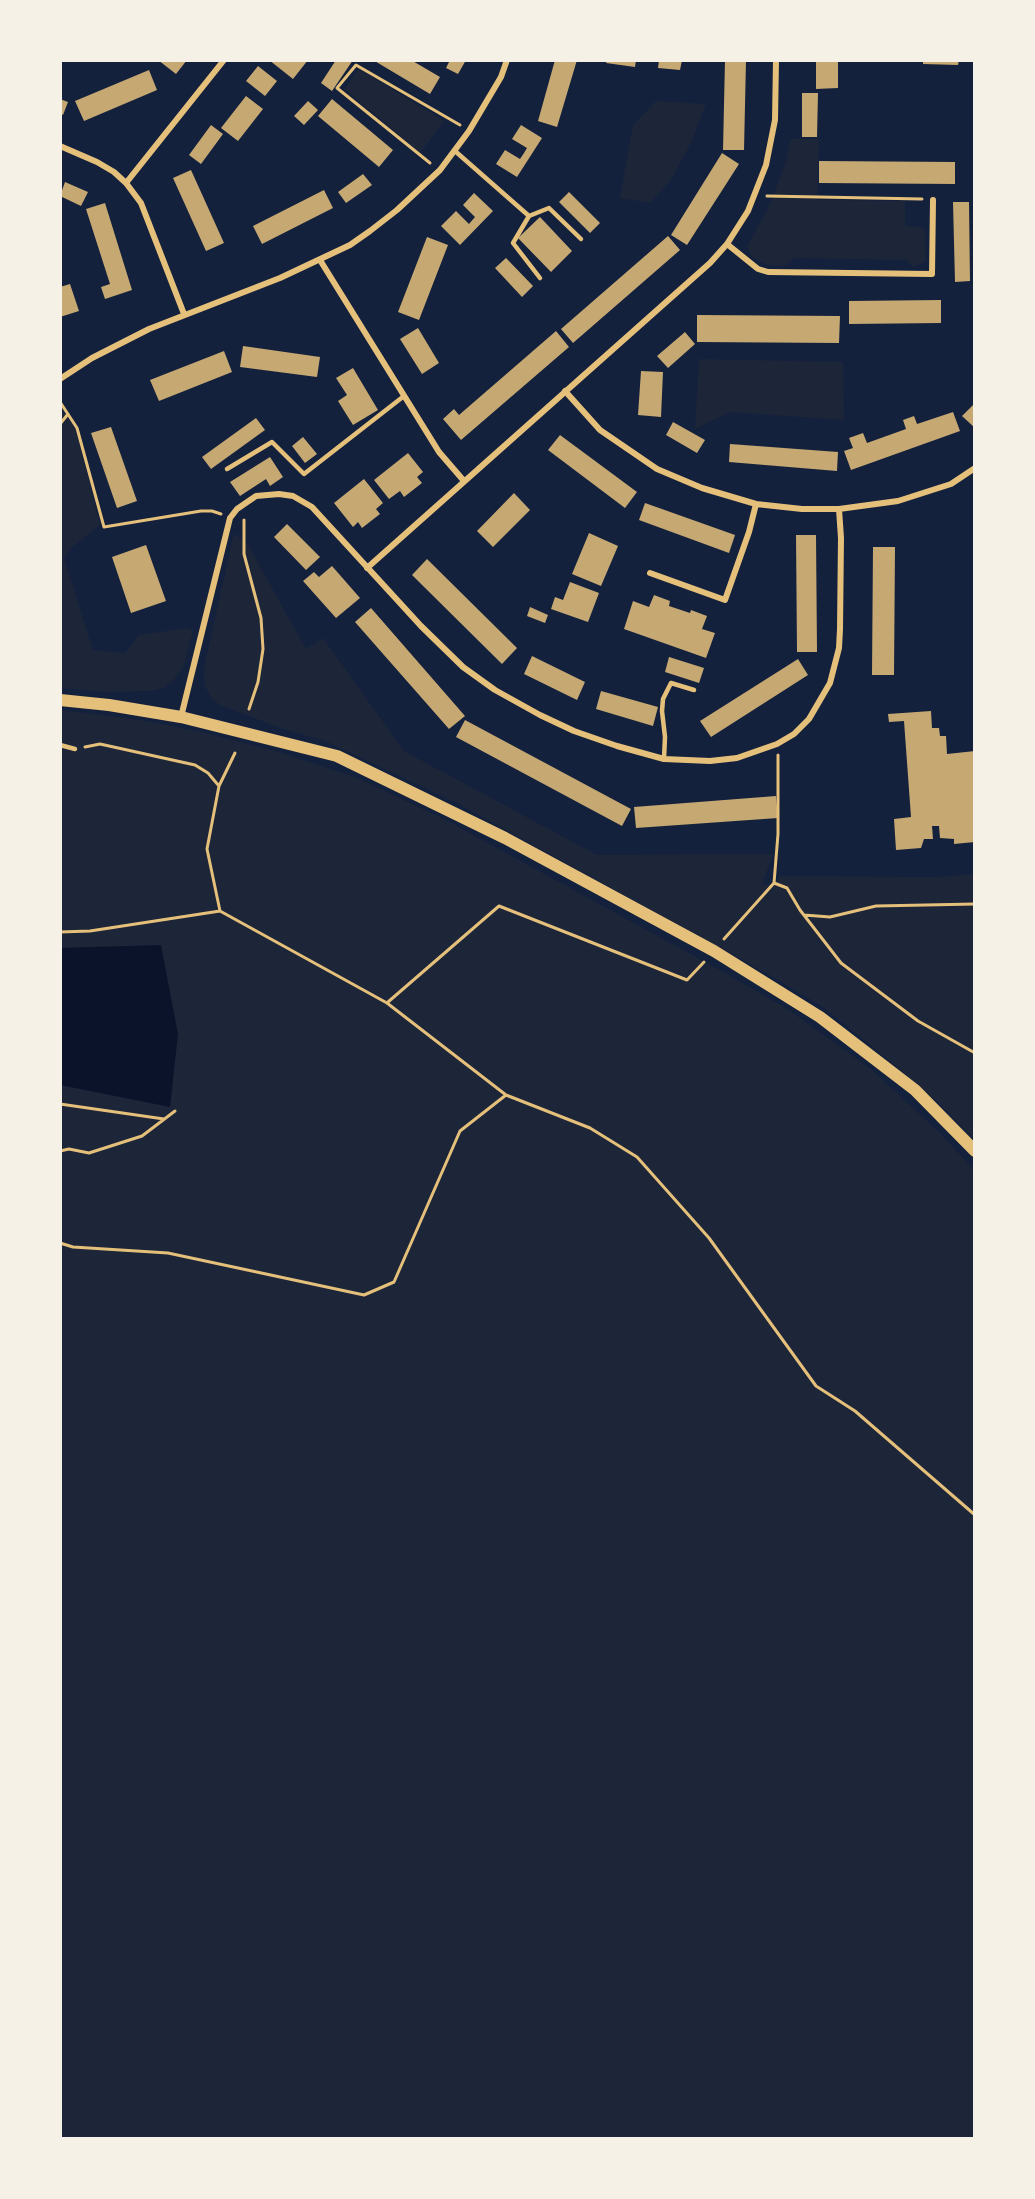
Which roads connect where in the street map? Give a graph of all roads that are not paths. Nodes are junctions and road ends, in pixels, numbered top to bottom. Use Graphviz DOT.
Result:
graph roads {
  1 [pos="224,60"];
  2 [pos="507,60"];
  3 [pos="776,60"];
  4 [pos="60,146"];
  5 [pos="454,152"];
  6 [pos="126,183"];
  7 [pos="933,200"];
  8 [pos="529,216"];
  9 [pos="581,240"];
  10 [pos="727,244"];
  11 [pos="320,260"];
  12 [pos="540,278"];
  13 [pos="184,314"];
  14 [pos="60,380"];
  15 [pos="565,391"];
  16 [pos="404,396"];
  17 [pos="975,468"];
  18 [pos="228,469"];
  19 [pos="464,481"];
  20 [pos="756,504"];
  21 [pos="839,509"];
  22 [pos="367,568"];
  23 [pos="650,573"];
  24 [pos="694,690"];
  25 [pos="60,700"];
  26 [pos="181,717"];
  27 [pos="60,745"];
  28 [pos="75,749"];
  29 [pos="664,759"];
  30 [pos="975,1151"];
  1 -- 6 [label="street"];
  2 -- 5 [label="street"];
  3 -- 10 [label="street"];
  4 -- 6 [label="street"];
  5 -- 8 [label="lane"];
  5 -- 11 [label="street"];
  6 -- 13 [label="street"];
  7 -- 10 [label="street"];
  8 -- 9 [label="lane"];
  8 -- 12 [label="lane"];
  10 -- 15 [label="street"];
  11 -- 13 [label="street"];
  11 -- 16 [label="street"];
  13 -- 14 [label="street"];
  15 -- 19 [label="street"];
  15 -- 20 [label="street"];
  16 -- 18 [label="lane"];
  16 -- 19 [label="street"];
  17 -- 21 [label="street"];
  19 -- 22 [label="street"];
  20 -- 21 [label="street"];
  20 -- 23 [label="street"];
  21 -- 29 [label="street"];
  22 -- 26 [label="street"];
  22 -- 29 [label="street"];
  24 -- 29 [label="lane"];
  25 -- 26 [label="main road"];
  26 -- 30 [label="main road"];
  27 -- 28 [label="lane"];
}
